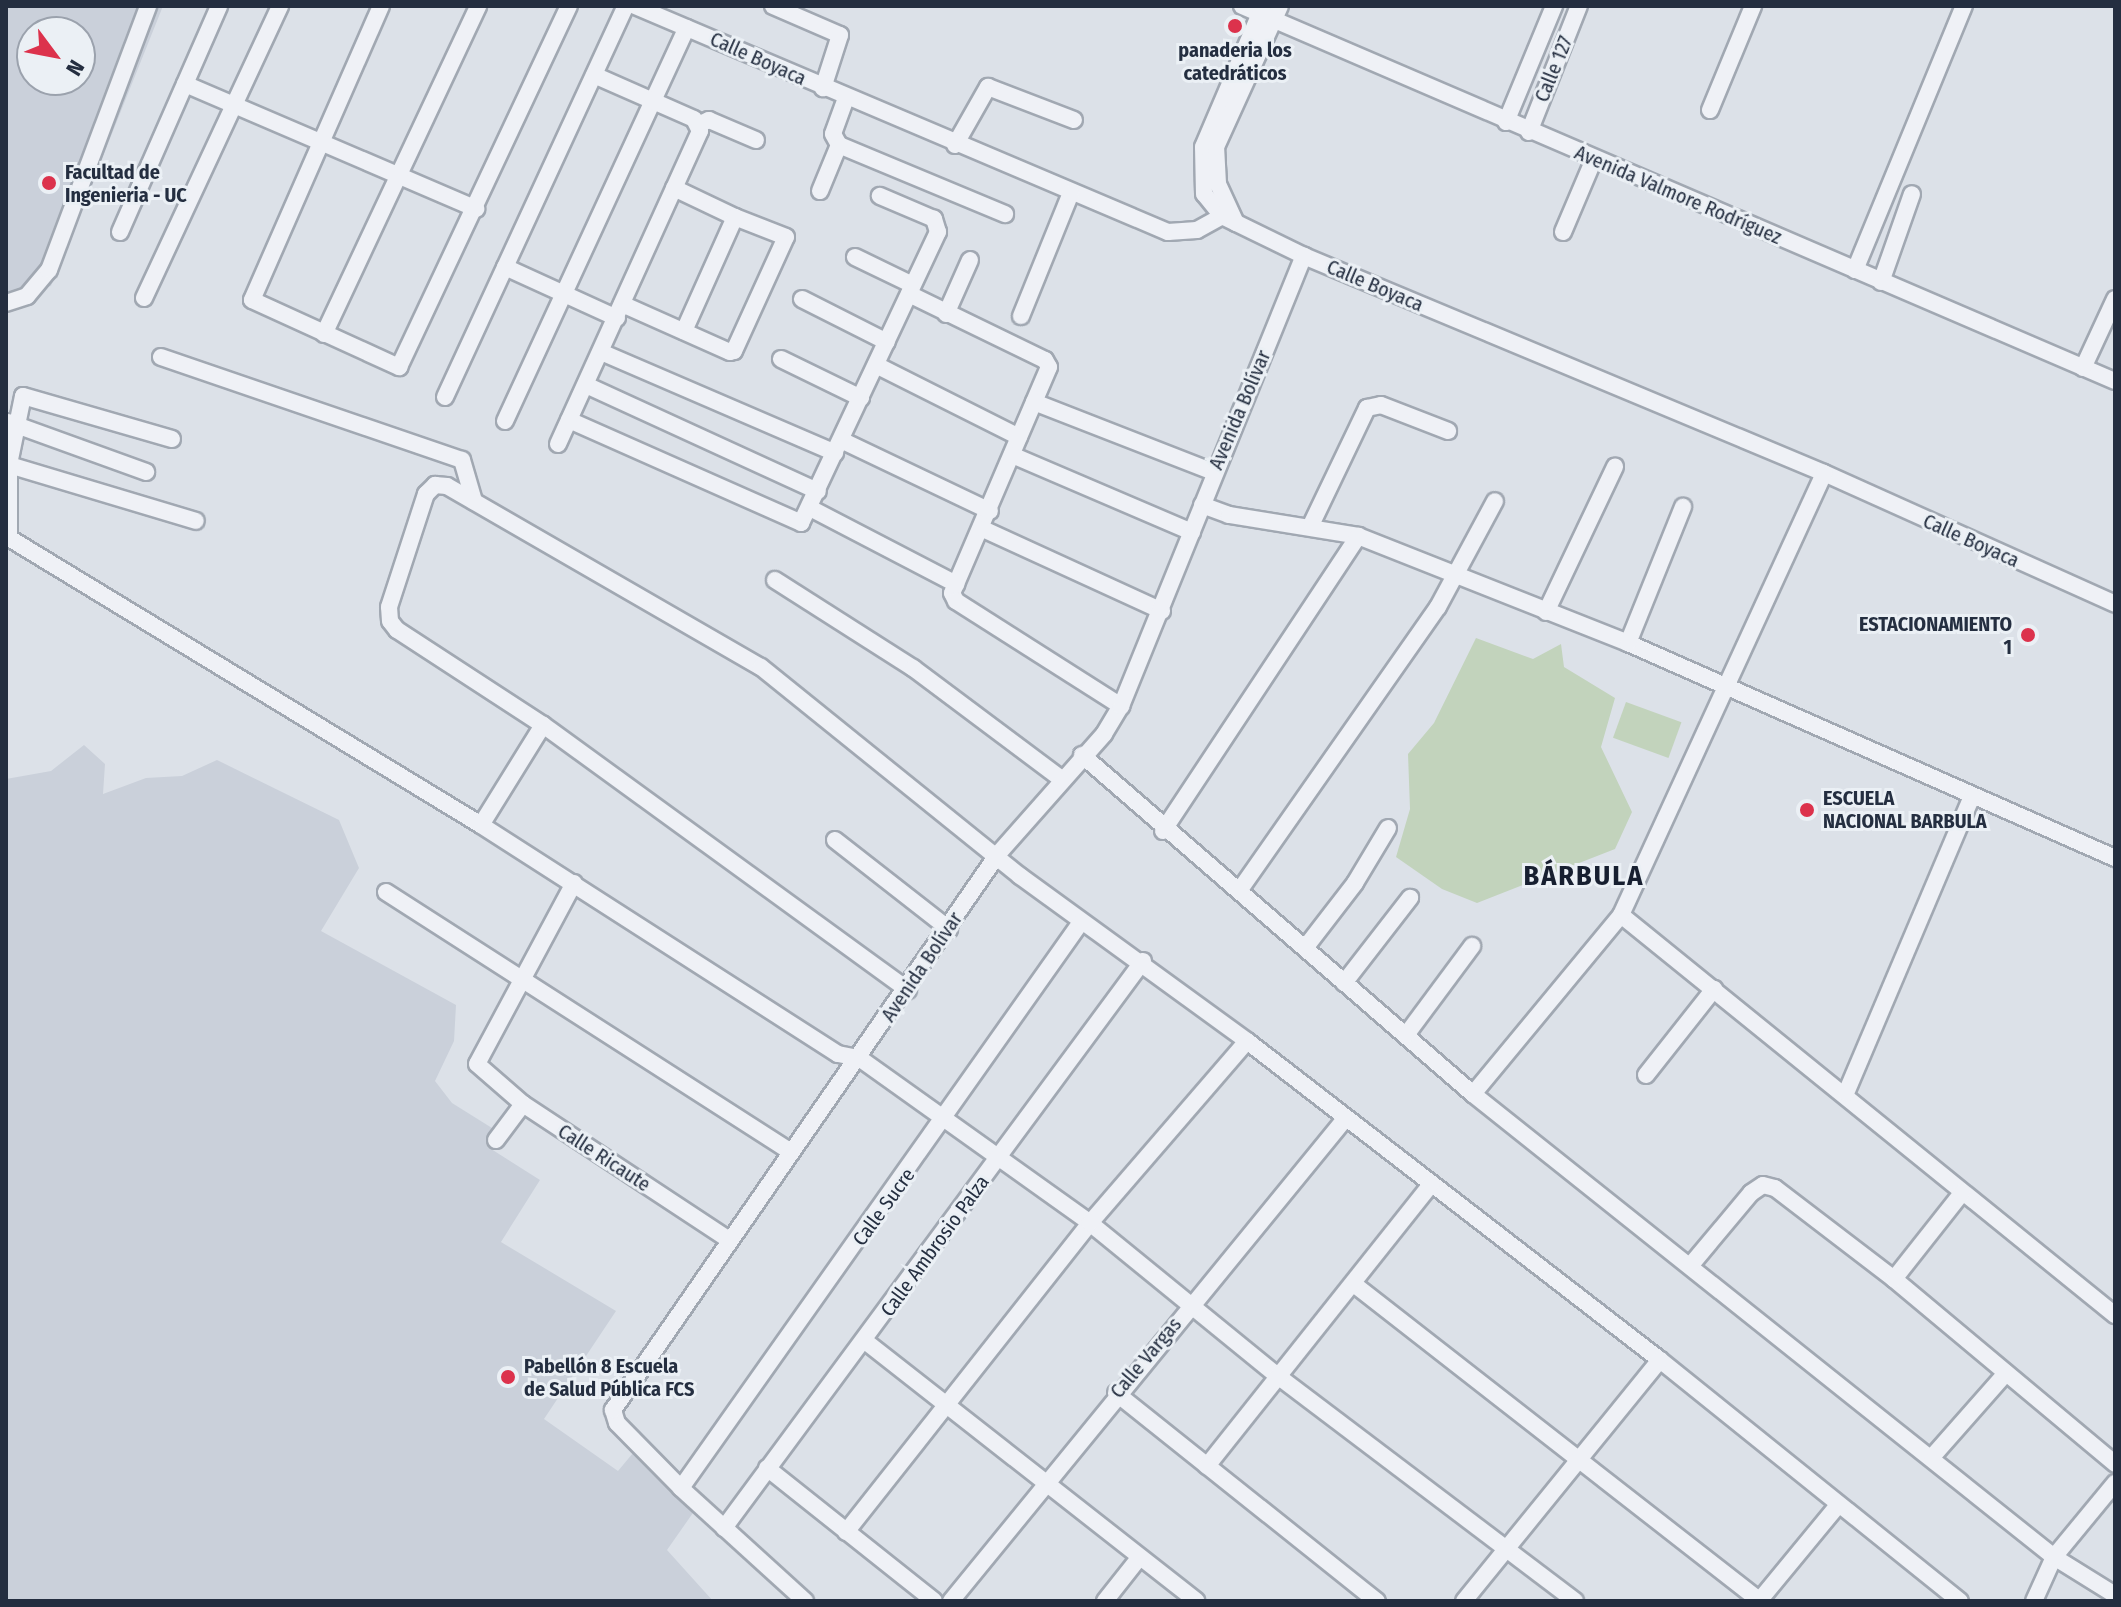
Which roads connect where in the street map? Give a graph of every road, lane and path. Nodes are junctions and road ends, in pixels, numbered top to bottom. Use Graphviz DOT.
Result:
graph roads {
  1 [pos="148,6"];
  2 [pos="219,6"];
  3 [pos="280,6"];
  4 [pos="381,6"];
  5 [pos="478,6"];
  6 [pos="569,6"];
  7 [pos="626,6"];
  8 [pos="635,6"];
  9 [pos="773,6"];
  10 [pos="1242,6"];
  11 [pos="1554,6"];
  12 [pos="1579,6"];
  13 [pos="1753,6"];
  14 [pos="1964,6"];
  15 [pos="1268,11"];
  16 [pos="687,28"];
  17 [pos="594,75"];
  18 [pos="185,84"];
  19 [pos="823,88"];
  20 [pos="846,98"];
  21 [pos="654,100"];
  22 [pos="236,108"];
  23 [pos="1710,110"];
  24 [pos="1074,120"];
  25 [pos="1506,122"];
  26 [pos="700,124"];
  27 [pos="1529,132"];
  28 [pos="756,140"];
  29 [pos="319,144"];
  30 [pos="839,145"];
  31 [pos="955,145"];
  32 [pos="1594,159"];
  33 [pos="399,176"];
  34 [pos="674,188"];
  35 [pos="820,191"];
  36 [pos="1071,193"];
  37 [pos="1912,194"];
  38 [pos="880,196"];
  39 [pos="476,209"];
  40 [pos="1005,214"];
  41 [pos="735,217"];
  42 [pos="1229,219"];
  43 [pos="120,232"];
  44 [pos="1563,232"];
  45 [pos="1304,256"];
  46 [pos="855,257"];
  47 [pos="970,260"];
  48 [pos="505,267"];
  49 [pos="1855,270"];
  50 [pos="1881,282"];
  51 [pos="911,290"];
  52 [pos="564,294"];
  53 [pos="144,298"];
  54 [pos="802,299"];
  55 [pos="2115,299"];
  56 [pos="6,303"];
  57 [pos="619,311"];
  58 [pos="946,314"];
  59 [pos="1021,316"];
  60 [pos="684,331"];
  61 [pos="324,334"];
  62 [pos="887,342"];
  63 [pos="601,352"];
  64 [pos="161,357"];
  65 [pos="781,359"];
  66 [pos="876,365"];
  67 [pos="2083,368"];
  68 [pos="2115,381"];
  69 [pos="586,385"];
  70 [pos="445,397"];
  71 [pos="861,398"];
  72 [pos="1034,402"];
  73 [pos="569,420"];
  74 [pos="505,421"];
  75 [pos="10,423"];
  76 [pos="1448,431"];
  77 [pos="1019,437"];
  78 [pos="172,439"];
  79 [pos="558,444"];
  80 [pos="838,446"];
  81 [pos="1012,455"];
  82 [pos="8,464"];
  83 [pos="1615,467"];
  84 [pos="146,472"];
  85 [pos="1214,472"];
  86 [pos="1824,473"];
  87 [pos="818,491"];
  88 [pos="474,501"];
  89 [pos="1495,501"];
  90 [pos="1202,505"];
  91 [pos="1683,507"];
  92 [pos="810,508"];
  93 [pos="990,511"];
  94 [pos="7,516"];
  95 [pos="196,521"];
  96 [pos="1311,525"];
  97 [pos="983,529"];
  98 [pos="1192,532"];
  99 [pos="1358,536"];
  100 [pos="1456,577"];
  101 [pos="775,580"];
  102 [pos="956,584"];
  103 [pos="2115,604"];
  104 [pos="1162,611"];
  105 [pos="1546,612"];
  106 [pos="1628,643"];
  107 [pos="1727,689"];
  108 [pos="1121,706"];
  109 [pos="543,725"];
  110 [pos="1082,755"];
  111 [pos="1060,778"];
  112 [pos="1972,796"];
  113 [pos="481,825"];
  114 [pos="1388,828"];
  115 [pos="1163,831"];
  116 [pos="835,840"];
  117 [pos="998,854"];
  118 [pos="2115,858"];
  119 [pos="574,883"];
  120 [pos="1239,891"];
  121 [pos="386,892"];
  122 [pos="1410,898"];
  123 [pos="1621,915"];
  124 [pos="1081,922"];
  125 [pos="949,929"];
  126 [pos="1472,946"];
  127 [pos="1305,948"];
  128 [pos="1143,961"];
  129 [pos="523,978"];
  130 [pos="1344,983"];
  131 [pos="1714,989"];
  132 [pos="908,990"];
  133 [pos="1406,1035"];
  134 [pos="1247,1041"];
  135 [pos="859,1058"];
  136 [pos="1646,1075"];
  137 [pos="1846,1093"];
  138 [pos="1473,1094"];
  139 [pos="523,1104"];
  140 [pos="944,1117"];
  141 [pos="1345,1119"];
  142 [pos="496,1140"];
  143 [pos="790,1151"];
  144 [pos="999,1158"];
  145 [pos="1431,1184"];
  146 [pos="1962,1193"];
  147 [pos="1090,1223"];
  148 [pos="728,1239"];
  149 [pos="1690,1266"];
  150 [pos="1894,1279"];
  151 [pos="1355,1285"];
  152 [pos="1192,1303"];
  153 [pos="2115,1315"];
  154 [pos="865,1341"];
  155 [pos="1660,1360"];
  156 [pos="2006,1373"];
  157 [pos="1279,1377"];
  158 [pos="1116,1393"];
  159 [pos="948,1406"];
  160 [pos="1579,1456"];
  161 [pos="1932,1457"];
  162 [pos="2115,1464"];
  163 [pos="1207,1466"];
  164 [pos="767,1468"];
  165 [pos="1044,1482"];
  166 [pos="2115,1483"];
  167 [pos="681,1488"];
  168 [pos="1838,1505"];
  169 [pos="724,1528"];
  170 [pos="846,1532"];
  171 [pos="1510,1546"];
  172 [pos="2054,1557"];
  173 [pos="1139,1558"];
  174 [pos="2115,1595"];
  175 [pos="805,1601"];
  176 [pos="934,1601"];
  177 [pos="951,1601"];
  178 [pos="1105,1601"];
  179 [pos="1196,1601"];
  180 [pos="1377,1601"];
  181 [pos="1464,1601"];
  182 [pos="1575,1601"];
  183 [pos="1759,1601"];
  184 [pos="1960,1601"];
  185 [pos="2034,1601"];
  1 -- 56 [label="street"];
  2 -- 18 [label="street"];
  3 -- 22 [label="street"];
  4 -- 29 [label="street"];
  5 -- 33 [label="street"];
  6 -- 39 [label="street"];
  7 -- 17 [label="street"];
  8 -- 16 [label="street, Calle Boyaca"];
  9 -- 19 [label="street"];
  10 -- 15 [label="street, Avenida Valmore Rodríguez"];
  11 -- 25 [label="street, Calle 127"];
  12 -- 27 [label="street, Calle 127"];
  13 -- 23 [label="street"];
  14 -- 49 [label="street"];
  15 -- 25 [label="street, Avenida Valmore Rodríguez"];
  15 -- 42 [label="street"];
  16 -- 19 [label="street, Calle Boyaca"];
  16 -- 21 [label="street"];
  17 -- 21 [label="street"];
  17 -- 48 [label="street"];
  18 -- 22 [label="street"];
  18 -- 43 [label="street"];
  19 -- 20 [label="street, Calle Boyaca"];
  20 -- 30 [label="street"];
  20 -- 31 [label="street, Calle Boyaca"];
  21 -- 26 [label="street"];
  21 -- 52 [label="street"];
  22 -- 29 [label="street"];
  22 -- 53 [label="street"];
  24 -- 31 [label="street"];
  25 -- 27 [label="street, Avenida Valmore Rodríguez"];
  26 -- 28 [label="street"];
  26 -- 34 [label="street"];
  27 -- 32 [label="street, Avenida Valmore Rodríguez"];
  29 -- 33 [label="street"];
  29 -- 61 [label="street"];
  30 -- 35 [label="street"];
  30 -- 40 [label="street"];
  31 -- 36 [label="street, Calle Boyaca"];
  32 -- 44 [label="street"];
  32 -- 49 [label="street, Avenida Valmore Rodríguez"];
  33 -- 39 [label="street"];
  33 -- 61 [label="street"];
  34 -- 41 [label="street"];
  34 -- 57 [label="street"];
  36 -- 42 [label="street, Calle Boyaca"];
  36 -- 59 [label="street"];
  37 -- 50 [label="street"];
  38 -- 51 [label="street"];
  39 -- 61 [label="street"];
  41 -- 60 [label="street"];
  41 -- 60 [label="street"];
  42 -- 45 [label="street, Calle Boyaca"];
  45 -- 85 [label="street, Avenida Bolívar"];
  45 -- 86 [label="street, Calle Boyaca"];
  46 -- 51 [label="street"];
  47 -- 58 [label="street"];
  48 -- 52 [label="street"];
  48 -- 70 [label="street"];
  49 -- 50 [label="street, Avenida Valmore Rodríguez"];
  50 -- 67 [label="street, Avenida Valmore Rodríguez"];
  51 -- 58 [label="street"];
  51 -- 62 [label="street"];
  52 -- 57 [label="street"];
  52 -- 74 [label="street"];
  54 -- 62 [label="street"];
  55 -- 67 [label="street"];
  57 -- 60 [label="street"];
  57 -- 63 [label="street"];
  58 -- 72 [label="street"];
  62 -- 66 [label="street"];
  63 -- 69 [label="street"];
  63 -- 80 [label="street"];
  64 -- 88 [label="street"];
  65 -- 71 [label="street"];
  66 -- 71 [label="street"];
  66 -- 77 [label="street"];
  67 -- 68 [label="street, Avenida Valmore Rodríguez"];
  69 -- 73 [label="street"];
  69 -- 87 [label="street"];
  71 -- 80 [label="street"];
  72 -- 77 [label="street"];
  72 -- 85 [label="street"];
  73 -- 79 [label="street"];
  73 -- 92 [label="street"];
  75 -- 78 [label="street"];
  75 -- 82 [label="street"];
  75 -- 84 [label="street"];
  76 -- 96 [label="street"];
  77 -- 81 [label="street"];
  80 -- 87 [label="street"];
  80 -- 93 [label="street"];
  81 -- 93 [label="street"];
  81 -- 98 [label="street"];
  82 -- 94 [label="street"];
  82 -- 95 [label="street"];
  83 -- 105 [label="street"];
  85 -- 90 [label="street, Avenida Bolívar"];
  86 -- 103 [label="street, Calle Boyaca"];
  86 -- 107 [label="street"];
  87 -- 92 [label="street"];
  88 -- 109 [label="street"];
  88 -- 117 [label="street"];
  89 -- 100 [label="street"];
  90 -- 96 [label="street"];
  90 -- 98 [label="street, Avenida Bolívar"];
  91 -- 106 [label="street"];
  92 -- 102 [label="street"];
  93 -- 97 [label="street"];
  94 -- 113 [label="street"];
  96 -- 99 [label="street"];
  97 -- 102 [label="street"];
  97 -- 104 [label="street"];
  98 -- 104 [label="street, Avenida Bolívar"];
  99 -- 100 [label="street"];
  99 -- 115 [label="street"];
  100 -- 105 [label="street"];
  100 -- 120 [label="street"];
  101 -- 111 [label="street"];
  102 -- 108 [label="street"];
  104 -- 108 [label="street, Avenida Bolívar"];
  105 -- 106 [label="street"];
  106 -- 107 [label="street"];
  107 -- 112 [label="street"];
  107 -- 123 [label="street"];
  108 -- 110 [label="street, Avenida Bolívar"];
  109 -- 113 [label="street"];
  109 -- 132 [label="street"];
  110 -- 111 [label="street, Avenida Bolívar"];
  110 -- 115 [label="street"];
  111 -- 117 [label="street, Avenida Bolívar"];
  112 -- 118 [label="street"];
  112 -- 137 [label="street"];
  113 -- 119 [label="street"];
  114 -- 127 [label="street"];
  115 -- 120 [label="street"];
  116 -- 125 [label="street"];
  117 -- 124 [label="street"];
  117 -- 125 [label="street, Avenida Bolívar"];
  119 -- 129 [label="street"];
  119 -- 135 [label="street"];
  120 -- 127 [label="street"];
  121 -- 129 [label="street"];
  122 -- 130 [label="street"];
  123 -- 131 [label="street"];
  123 -- 138 [label="street"];
  124 -- 128 [label="street"];
  124 -- 140 [label="street, Calle Sucre"];
  125 -- 132 [label="street, Avenida Bolívar"];
  126 -- 133 [label="street"];
  127 -- 130 [label="street"];
  128 -- 134 [label="street"];
  128 -- 144 [label="street, Calle Ambrosio Palza"];
  129 -- 139 [label="street, Calle Ricaute"];
  129 -- 143 [label="street"];
  130 -- 133 [label="street"];
  131 -- 136 [label="street"];
  131 -- 137 [label="street"];
  132 -- 135 [label="street, Avenida Bolívar"];
  133 -- 138 [label="street"];
  134 -- 141 [label="street"];
  134 -- 147 [label="street"];
  135 -- 140 [label="street"];
  135 -- 143 [label="street, Avenida Bolívar"];
  137 -- 146 [label="street"];
  138 -- 149 [label="street"];
  139 -- 142 [label="street"];
  139 -- 148 [label="street, Calle Ricaute"];
  140 -- 144 [label="street"];
  140 -- 167 [label="street, Calle Sucre"];
  141 -- 145 [label="street"];
  141 -- 152 [label="street, Calle Vargas"];
  143 -- 148 [label="street, Avenida Bolívar"];
  144 -- 147 [label="street"];
  144 -- 154 [label="street, Calle Ambrosio Palza"];
  145 -- 151 [label="street"];
  145 -- 155 [label="street"];
  146 -- 150 [label="street"];
  146 -- 153 [label="street"];
  147 -- 152 [label="street"];
  147 -- 159 [label="street"];
  148 -- 167 [label="street, Avenida Bolívar"];
  149 -- 150 [label="street"];
  149 -- 161 [label="street"];
  150 -- 156 [label="street"];
  151 -- 157 [label="street"];
  151 -- 160 [label="street"];
  152 -- 157 [label="street"];
  152 -- 158 [label="street, Calle Vargas"];
  154 -- 159 [label="street"];
  154 -- 164 [label="street, Calle Ambrosio Palza"];
  155 -- 160 [label="street"];
  155 -- 168 [label="street"];
  156 -- 161 [label="street"];
  156 -- 162 [label="street"];
  157 -- 163 [label="street"];
  157 -- 171 [label="street"];
  158 -- 163 [label="street"];
  158 -- 165 [label="street, Calle Vargas"];
  159 -- 165 [label="street"];
  159 -- 170 [label="street"];
  160 -- 171 [label="street"];
  160 -- 183 [label="street"];
  161 -- 172 [label="street"];
  163 -- 180 [label="street"];
  164 -- 169 [label="street, Calle Ambrosio Palza"];
  164 -- 170 [label="street"];
  165 -- 173 [label="street"];
  165 -- 177 [label="street, Calle Vargas"];
  166 -- 172 [label="street"];
  167 -- 169 [label="street, Avenida Bolívar"];
  168 -- 183 [label="street"];
  168 -- 184 [label="street"];
  169 -- 175 [label="street, Avenida Bolívar"];
  170 -- 176 [label="street"];
  171 -- 181 [label="street"];
  171 -- 182 [label="street"];
  172 -- 174 [label="street"];
  172 -- 185 [label="street"];
  173 -- 178 [label="street"];
  173 -- 179 [label="street"];
}
